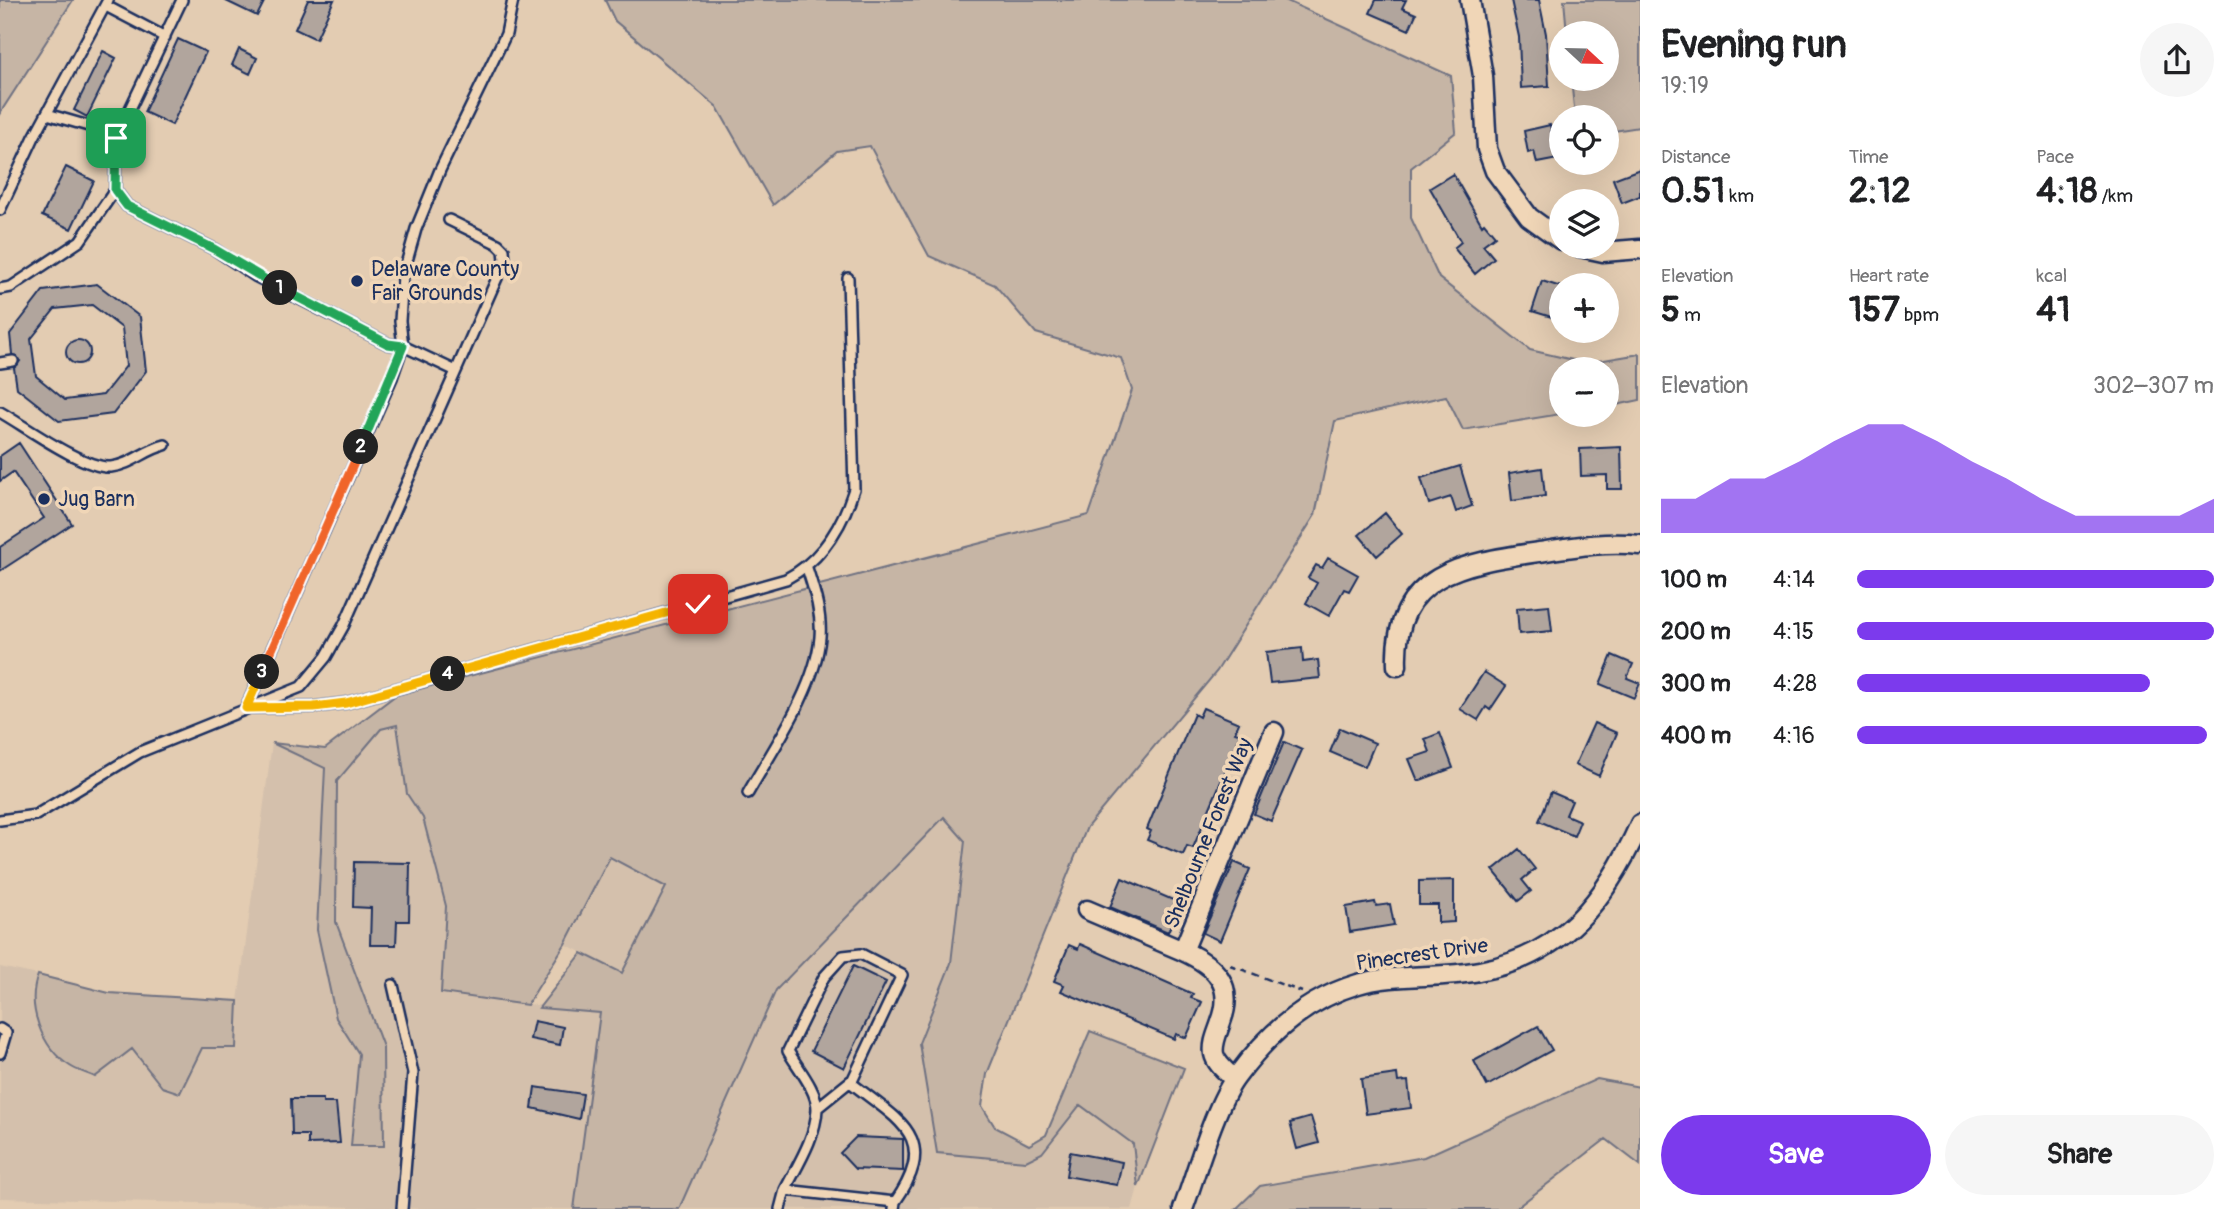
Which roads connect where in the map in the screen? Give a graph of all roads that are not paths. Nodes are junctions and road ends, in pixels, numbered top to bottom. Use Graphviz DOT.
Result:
graph roads {
  1 [pos="182,0"];
  2 [pos="513,0"];
  3 [pos="1470,0"];
  4 [pos="107,3"];
  5 [pos="164,37"];
  6 [pos="47,114"];
  7 [pos="116,138"];
  8 [pos="115,190"];
  9 [pos="0,210"];
  10 [pos="449,219"];
  11 [pos="1549,231"];
  12 [pos="1640,249"];
  13 [pos="1619,251"];
  14 [pos="848,278"];
  15 [pos="0,289"];
  16 [pos="403,346"];
  17 [pos="13,360"];
  18 [pos="0,363"];
  19 [pos="454,370"];
  20 [pos="0,412"];
  21 [pos="165,445"];
  22 [pos="1640,545"];
  23 [pos="807,568"];
  24 [pos="1397,666"];
  25 [pos="246,708"];
  26 [pos="1274,732"];
  27 [pos="748,793"];
  28 [pos="0,820"];
  29 [pos="1640,824"];
  30 [pos="1087,910"];
  31 [pos="1183,951"];
  32 [pos="393,985"];
  33 [pos="0,1029"];
  34 [pos="0,1053"];
  35 [pos="1234,1079"];
  36 [pos="850,1082"];
  37 [pos="817,1108"];
  38 [pos="785,1190"];
  39 [pos="895,1206"];
  40 [pos="402,1209"];
  41 [pos="780,1209"];
  42 [pos="1183,1209"];
  1 -- 5 [label="lane"];
  2 -- 16 [label="lane"];
  3 -- 11 [label="street"];
  4 -- 5 [label="lane"];
  4 -- 6 [label="lane"];
  5 -- 7 [label="lane"];
  6 -- 7 [label="lane"];
  6 -- 9 [label="lane"];
  7 -- 8 [label="lane"];
  8 -- 15 [label="lane"];
  8 -- 16 [label="lane"];
  10 -- 19 [label="lane"];
  12 -- 13 [label="street"];
  14 -- 23 [label="lane"];
  16 -- 19 [label="lane"];
  16 -- 25 [label="lane"];
  17 -- 18 [label="lane"];
  19 -- 25 [label="lane"];
  20 -- 21 [label="lane"];
  22 -- 24 [label="street"];
  23 -- 25 [label="lane"];
  23 -- 27 [label="lane"];
  25 -- 28 [label="lane"];
  26 -- 31 [label="street, Shelbourne Forest Way"];
  29 -- 35 [label="street, Pinecrest Drive"];
  30 -- 31 [label="street, Shelbourne Forest Way"];
  31 -- 35 [label="street, Shelbourne Forest Way"];
  32 -- 40 [label="lane"];
  33 -- 34 [label="lane"];
  35 -- 42 [label="street, Pinecrest Drive"];
  36 -- 37 [label="lane"];
  36 -- 37 [label="lane"];
  36 -- 39 [label="lane"];
  37 -- 38 [label="lane"];
  38 -- 39 [label="lane"];
  38 -- 41 [label="lane"];
}
